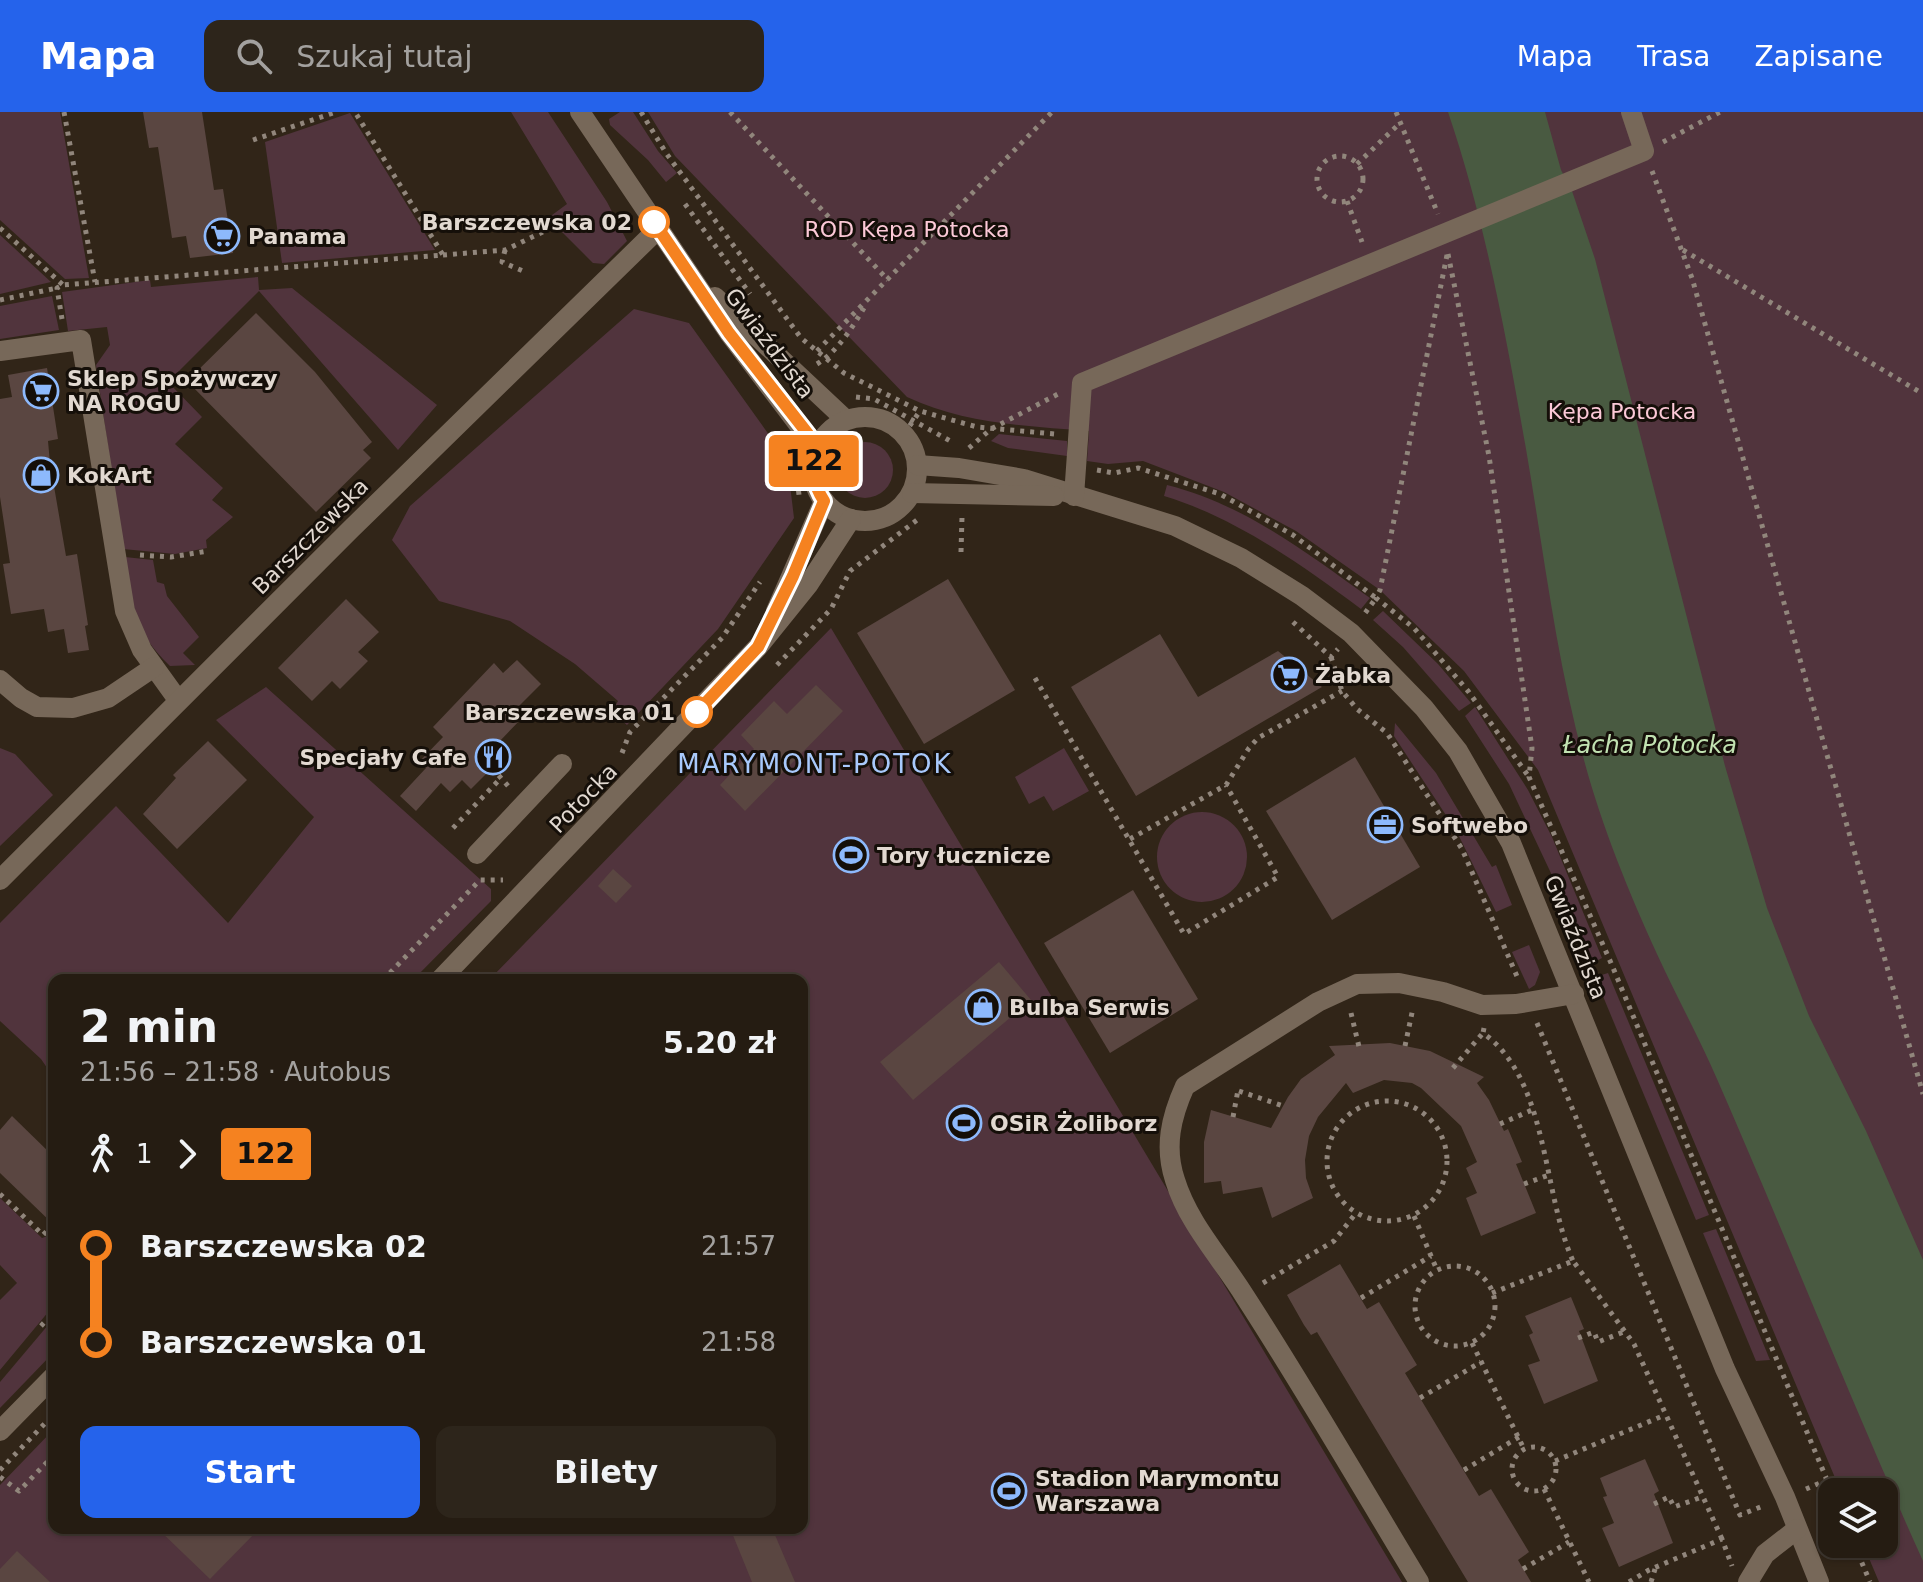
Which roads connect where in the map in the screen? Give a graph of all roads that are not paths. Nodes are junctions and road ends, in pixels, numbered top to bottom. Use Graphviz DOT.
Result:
graph roads {
  1 [pos="1631,112"];
  2 [pos="587,114"];
  3 [pos="658,229"];
  4 [pos="684,266"];
  5 [pos="0,351"];
  6 [pos="846,420"];
  7 [pos="817,449"];
  8 [pos="917,465"];
  9 [pos="912,493"];
  10 [pos="1074,496"];
  11 [pos="824,501"];
  12 [pos="851,519"];
  13 [pos="758,647"];
  14 [pos="154,667"];
  15 [pos="0,680"];
  16 [pos="178,700"];
  17 [pos="562,764"];
  18 [pos="477,854"];
  19 [pos="0,880"];
  20 [pos="446,974"];
  21 [pos="1574,994"];
  22 [pos="48,1382"];
  23 [pos="0,1431"];
  24 [pos="1797,1529"];
  25 [pos="1419,1582"];
  26 [pos="1748,1582"];
  27 [pos="1819,1582"];
  1 -- 10 [label="street"];
  2 -- 3 [label="street, Gwiaździsta"];
  3 -- 4 [label="street, Gwiaździsta"];
  3 -- 16 [label="street, Barszczewska"];
  4 -- 6 [label="street, Gwiaździsta"];
  4 -- 7 [label="street, Gwiaździsta"];
  5 -- 14 [label="street"];
  6 -- 7 [label="street"];
  6 -- 8 [label="street"];
  7 -- 11 [label="street"];
  8 -- 9 [label="street"];
  8 -- 10 [label="street, Gwiaździsta"];
  9 -- 10 [label="street, Gwiaździsta"];
  9 -- 12 [label="street"];
  10 -- 21 [label="street, Gwiaździsta"];
  11 -- 12 [label="street"];
  11 -- 13 [label="street, Potocka"];
  12 -- 13 [label="street, Potocka"];
  13 -- 20 [label="street, Potocka"];
  14 -- 15 [label="street"];
  14 -- 16 [label="street"];
  16 -- 19 [label="street, Barszczewska"];
  17 -- 18 [label="street"];
  21 -- 24 [label="street, Gwiaździsta"];
  21 -- 25 [label="street"];
  22 -- 23 [label="street"];
  24 -- 26 [label="street"];
  24 -- 27 [label="street, Gwiaździsta"];
}
